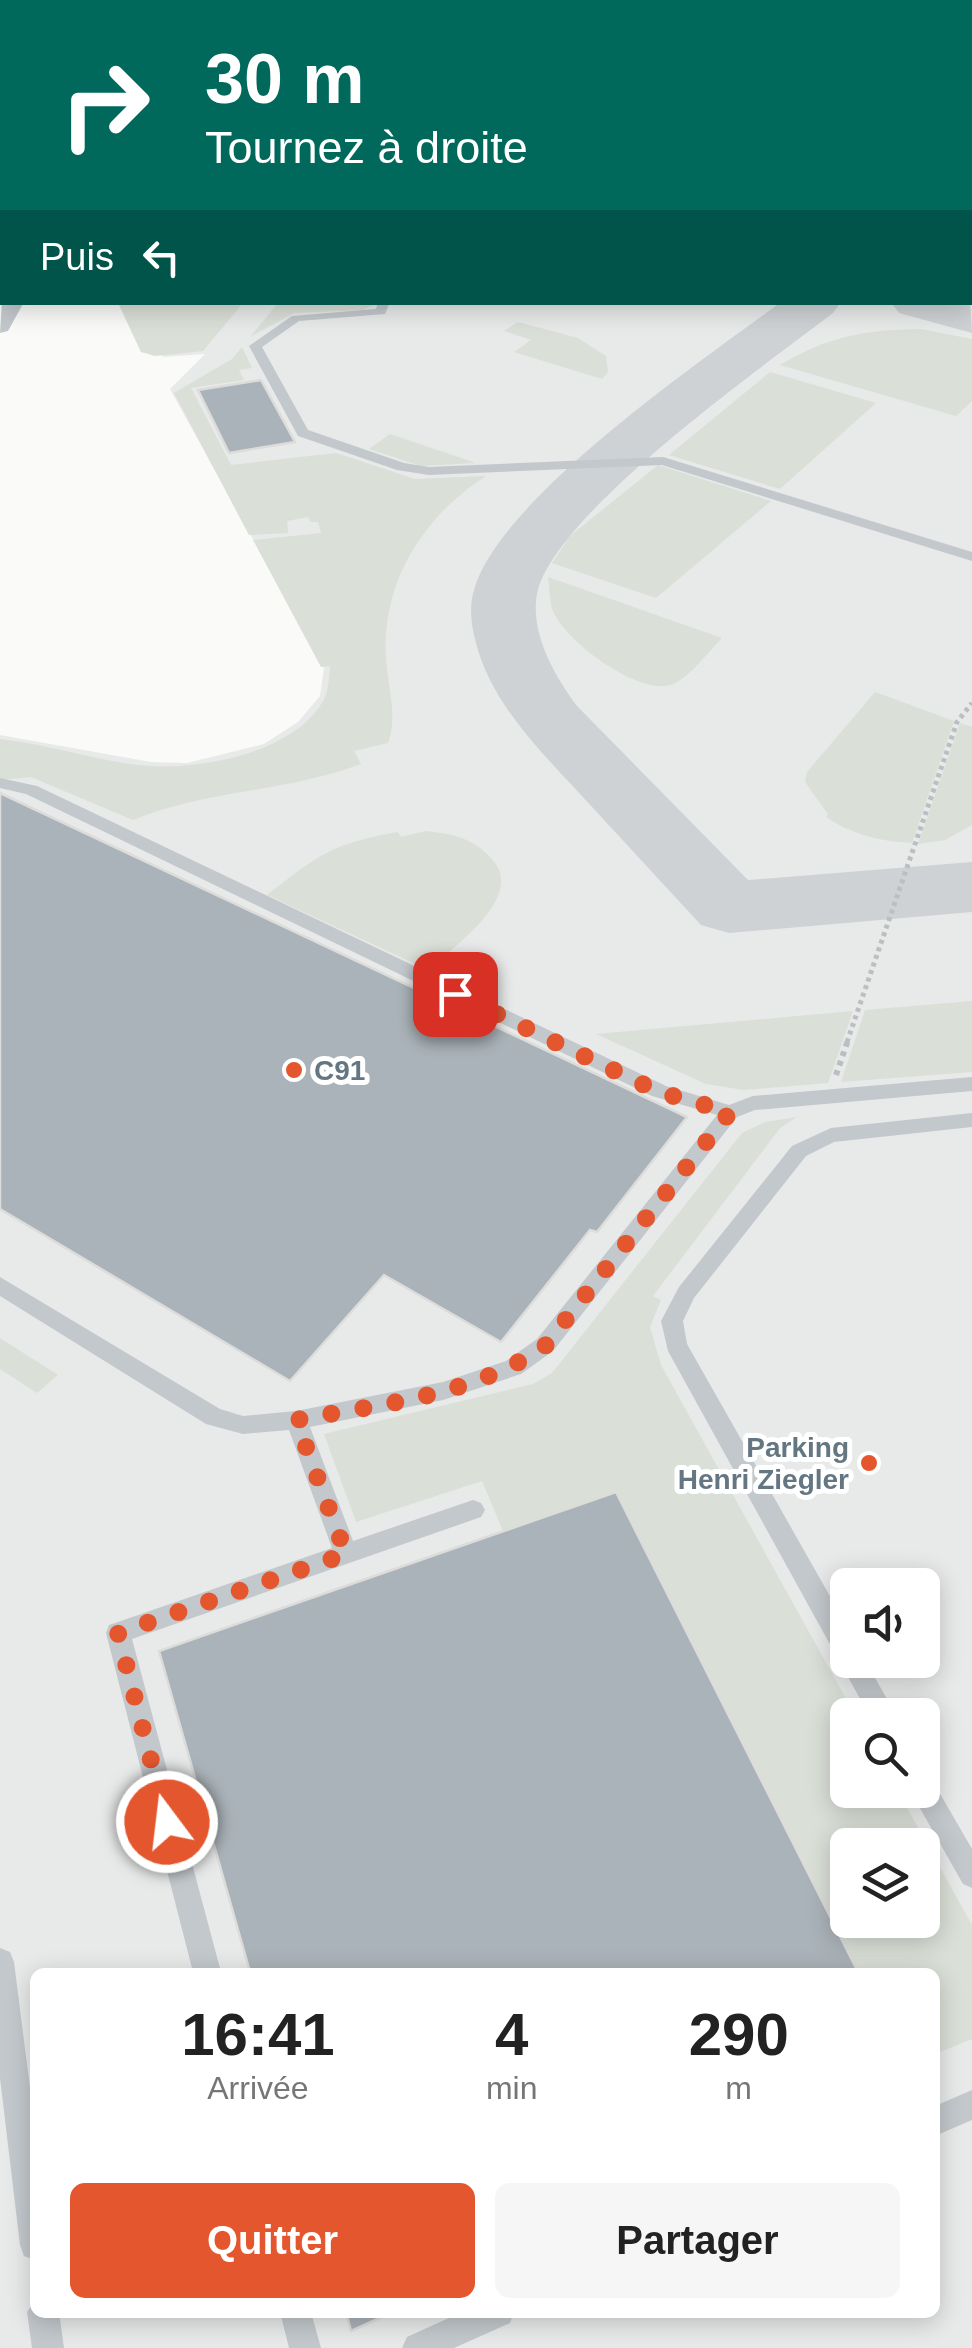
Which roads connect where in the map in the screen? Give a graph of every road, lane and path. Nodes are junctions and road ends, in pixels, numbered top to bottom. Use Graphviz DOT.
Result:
graph roads {
  1 [pos="383,305"];
  2 [pos="972,557"];
  3 [pos="972,703"];
  4 [pos="0,783"];
  5 [pos="972,1084"];
  6 [pos="830,1096"];
  7 [pos="730,1112"];
  8 [pos="972,1120"];
  9 [pos="0,1285"];
  10 [pos="296,1420"];
  11 [pos="473,1510"];
  12 [pos="346,1554"];
  13 [pos="830,1620"];
  14 [pos="934,1808"];
  15 [pos="972,1875"];
  16 [pos="0,1962"];
  17 [pos="205,1968"];
  18 [pos="972,2105"];
  19 [pos="940,2119"];
  20 [pos="30,2205"];
  21 [pos="44,2318"];
  22 [pos="296,2318"];
  23 [pos="486,2318"];
  24 [pos="48,2348"];
  25 [pos="304,2348"];
  26 [pos="418,2348"];
  1 -- 2 [label="lane"];
  3 -- 6 [label="path"];
  4 -- 7 [label="lane"];
  5 -- 6 [label="lane"];
  6 -- 7 [label="lane"];
  7 -- 10 [label="lane"];
  8 -- 13 [label="lane"];
  9 -- 10 [label="lane"];
  10 -- 12 [label="lane"];
  11 -- 12 [label="lane"];
  12 -- 17 [label="lane"];
  14 -- 15 [label="lane"];
  16 -- 20 [label="lane"];
  18 -- 19 [label="lane"];
  21 -- 24 [label="lane"];
  22 -- 25 [label="lane"];
  23 -- 26 [label="lane"];
}
